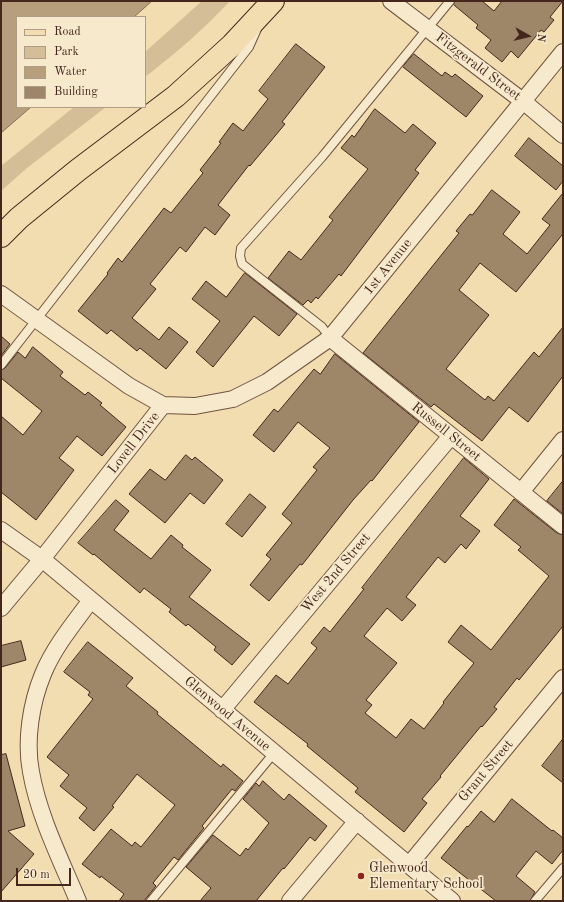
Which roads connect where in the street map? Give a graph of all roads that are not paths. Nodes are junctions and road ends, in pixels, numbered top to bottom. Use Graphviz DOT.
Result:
graph roads {
  1 [pos="391,1"];
  2 [pos="450,1"];
  3 [pos="270,4"];
  4 [pos="428,29"];
  5 [pos="563,52"];
  6 [pos="524,102"];
  7 [pos="563,135"];
  8 [pos="1,236"];
  9 [pos="1,294"];
  10 [pos="37,320"];
  11 [pos="330,338"];
  12 [pos="1,365"];
  13 [pos="163,406"];
  14 [pos="451,436"];
  15 [pos="563,440"];
  16 [pos="521,492"];
  17 [pos="563,526"];
  18 [pos="1,530"];
  19 [pos="42,559"];
  20 [pos="91,600"];
  21 [pos="1,608"];
  22 [pos="563,678"];
  23 [pos="222,710"];
  24 [pos="274,753"];
  25 [pos="357,821"];
  26 [pos="409,865"];
  27 [pos="563,868"];
  28 [pos="78,901"];
  29 [pos="151,901"];
  30 [pos="290,901"];
  31 [pos="452,901"];
  32 [pos="535,901"];
  1 -- 4 [label="street, Fitzgerald Street"];
  2 -- 4 [label="lane"];
  3 -- 8 [label="main road"];
  3 -- 10 [label="lane"];
  4 -- 6 [label="street, Fitzgerald Street"];
  4 -- 11 [label="lane"];
  5 -- 6 [label="street, 1st Avenue"];
  6 -- 7 [label="street, Fitzgerald Street"];
  6 -- 11 [label="street, 1st Avenue"];
  9 -- 10 [label="street, Lovell Drive"];
  10 -- 12 [label="lane"];
  10 -- 13 [label="street, Lovell Drive"];
  11 -- 13 [label="street, 1st Avenue"];
  11 -- 14 [label="street, Russell Street"];
  13 -- 19 [label="street, Lovell Drive"];
  14 -- 16 [label="street, Russell Street"];
  14 -- 23 [label="street, West 2nd Street"];
  15 -- 16 [label="street"];
  16 -- 17 [label="street, Russell Street"];
  18 -- 19 [label="street, Glenwood Avenue"];
  19 -- 20 [label="street, Glenwood Avenue"];
  19 -- 21 [label="street, Lovell Drive"];
  20 -- 23 [label="street, Glenwood Avenue"];
  20 -- 28 [label="street"];
  22 -- 26 [label="street, Grant Street"];
  23 -- 24 [label="street, Glenwood Avenue"];
  24 -- 25 [label="street, Glenwood Avenue"];
  24 -- 29 [label="lane"];
  25 -- 26 [label="street, Glenwood Avenue"];
  25 -- 30 [label="street"];
  26 -- 31 [label="street, Glenwood Avenue"];
  27 -- 32 [label="lane"];
}
